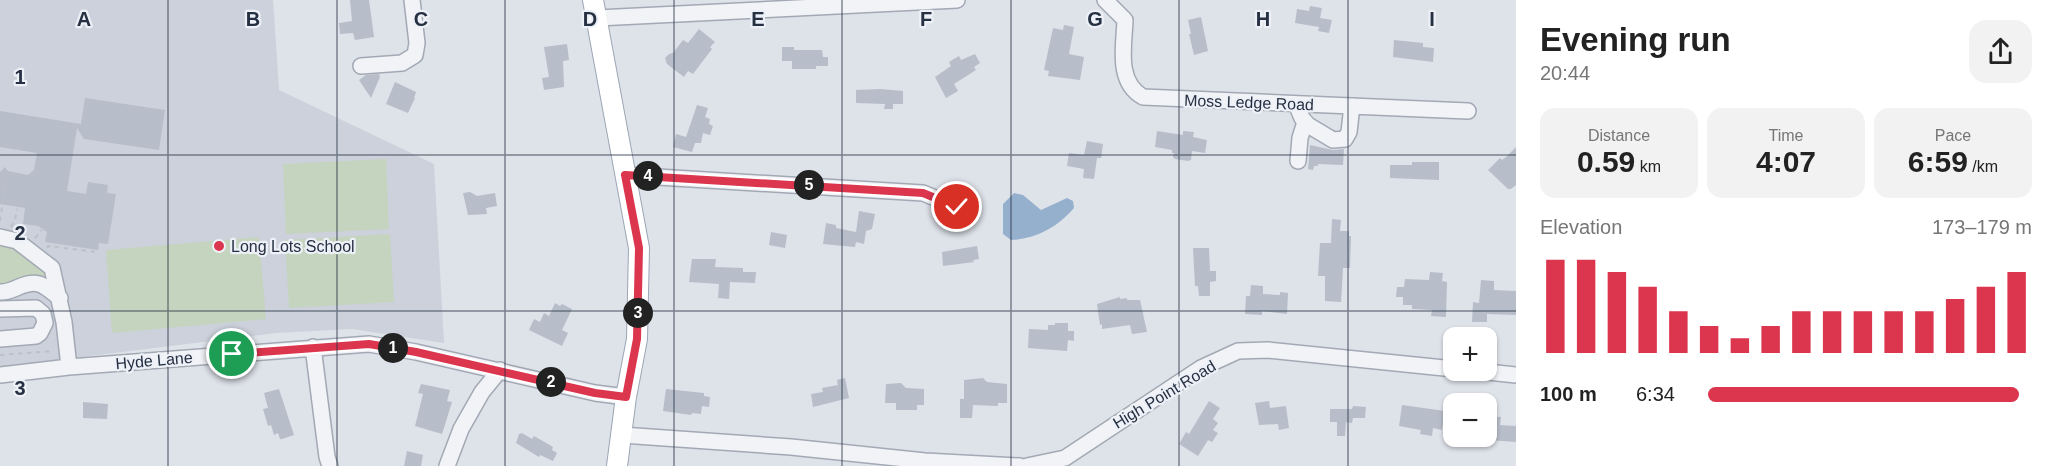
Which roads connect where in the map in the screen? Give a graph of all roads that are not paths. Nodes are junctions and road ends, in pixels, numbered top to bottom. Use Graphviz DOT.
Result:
graph roads {
  1 [pos="412,0"];
  2 [pos="957,0"];
  3 [pos="1105,0"];
  4 [pos="595,9"];
  5 [pos="361,66"];
  6 [pos="1296,104"];
  7 [pos="1352,106"];
  8 [pos="1468,111"];
  9 [pos="1305,122"];
  10 [pos="1298,161"];
  11 [pos="625,175"];
  12 [pos="969,216"];
  13 [pos="6,232"];
  14 [pos="0,292"];
  15 [pos="60,298"];
  16 [pos="0,309"];
  17 [pos="0,339"];
  18 [pos="313,347"];
  19 [pos="69,368"];
  20 [pos="1443,368"];
  21 [pos="500,370"];
  22 [pos="1497,373"];
  23 [pos="0,375"];
  24 [pos="1516,375"];
  25 [pos="626,397"];
  26 [pos="622,435"];
  27 [pos="973,465"];
  28 [pos="330,466"];
  29 [pos="447,466"];
  30 [pos="617,466"];
  31 [pos="1020,466"];
  32 [pos="1027,466"];
  1 -- 5 [label="street"];
  2 -- 4 [label="street"];
  3 -- 6 [label="street, Moss Ledge Road"];
  4 -- 11 [label="main road"];
  6 -- 7 [label="street, Moss Ledge Road"];
  6 -- 9 [label="street"];
  7 -- 8 [label="street, Moss Ledge Road"];
  7 -- 9 [label="street"];
  9 -- 10 [label="street"];
  11 -- 12 [label="street"];
  11 -- 25 [label="main road"];
  13 -- 15 [label="street"];
  14 -- 15 [label="street"];
  15 -- 19 [label="street"];
  16 -- 17 [label="street"];
  18 -- 19 [label="street, Hyde Lane"];
  18 -- 21 [label="street, Hyde Lane"];
  18 -- 28 [label="street"];
  19 -- 23 [label="street, Hyde Lane"];
  20 -- 32 [label="street, High Point Road"];
  21 -- 25 [label="street, Hyde Lane"];
  21 -- 29 [label="street"];
  22 -- 24 [label="street"];
  25 -- 26 [label="main road"];
  26 -- 27 [label="street"];
  26 -- 30 [label="main road"];
  27 -- 31 [label="street"];
}
